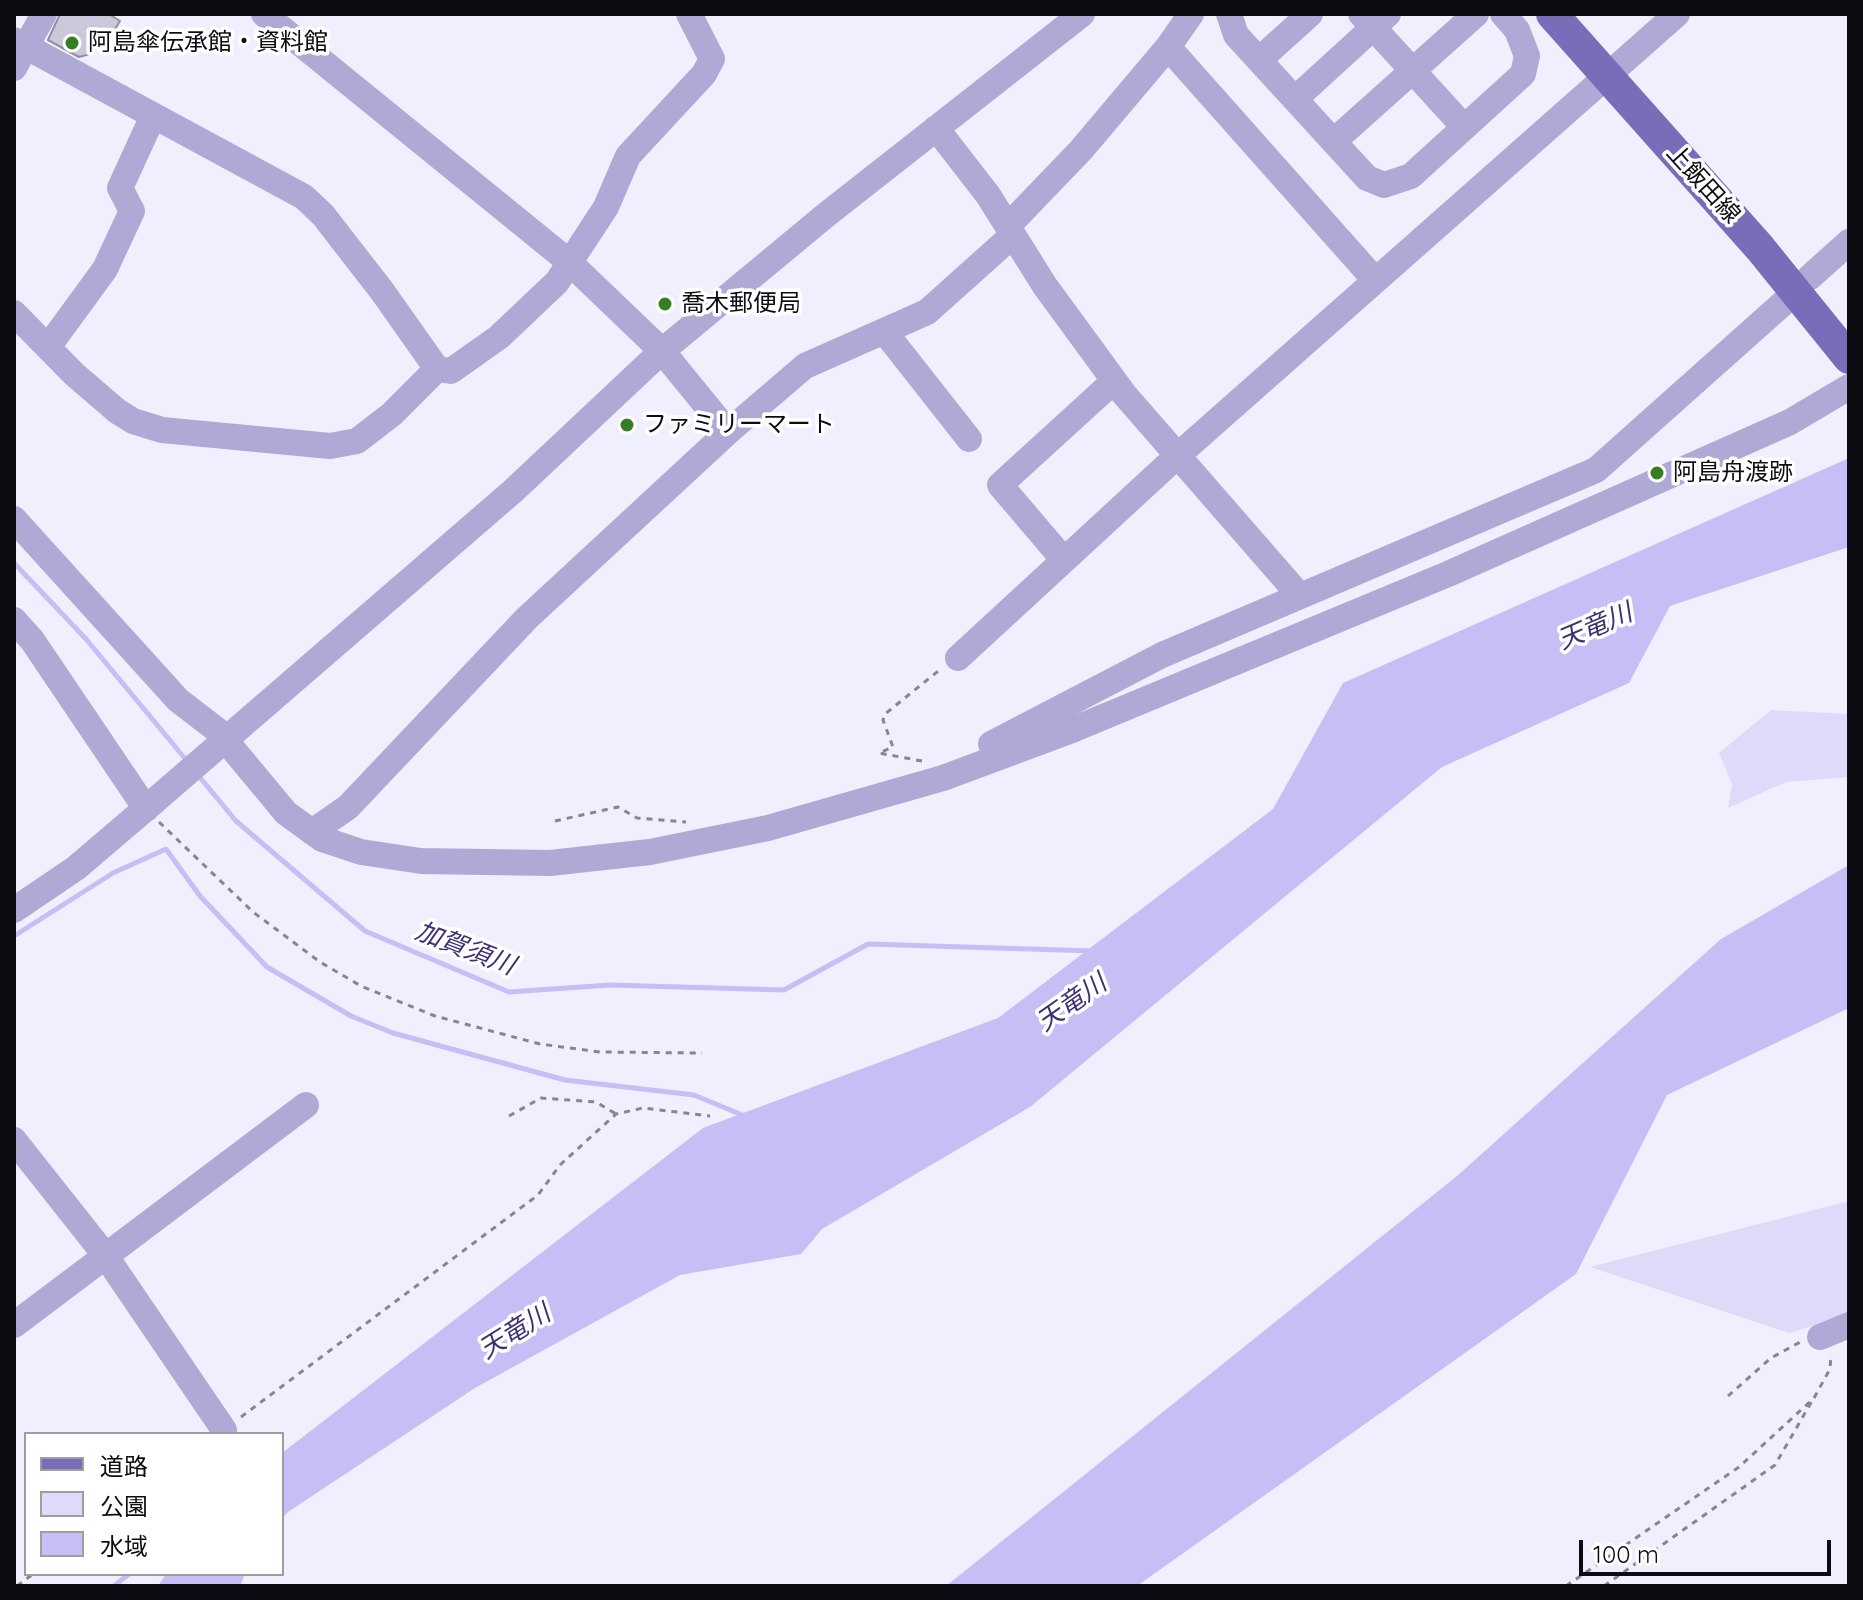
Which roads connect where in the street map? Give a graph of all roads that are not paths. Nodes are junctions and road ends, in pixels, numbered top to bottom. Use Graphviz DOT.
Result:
graph roads {
  1 [pos="44,14"];
  2 [pos="264,14"];
  3 [pos="1082,14"];
  4 [pos="1191,14"];
  5 [pos="1229,14"];
  6 [pos="1310,14"];
  7 [pos="1476,14"];
  8 [pos="1503,14"];
  9 [pos="1552,14"];
  10 [pos="1677,14"];
  11 [pos="694,16"];
  12 [pos="1374,19"];
  13 [pos="1168,47"];
  14 [pos="18,52"];
  15 [pos="1259,60"];
  16 [pos="1413,71"];
  17 [pos="1608,77"];
  18 [pos="1295,99"];
  19 [pos="153,116"];
  20 [pos="1464,127"];
  21 [pos="936,128"];
  22 [pos="1334,141"];
  23 [pos="1010,231"];
  24 [pos="1849,242"];
  25 [pos="568,261"];
  26 [pos="1810,277"];
  27 [pos="1375,280"];
  28 [pos="1790,297"];
  29 [pos="14,313"];
  30 [pos="884,331"];
  31 [pos="48,347"];
  32 [pos="662,351"];
  33 [pos="1849,358"];
  34 [pos="437,369"];
  35 [pos="1114,381"];
  36 [pos="1849,387"];
  37 [pos="728,432"];
  38 [pos="969,439"];
  39 [pos="1176,457"];
  40 [pos="14,519"];
  41 [pos="1063,559"];
  42 [pos="1300,596"];
  43 [pos="14,620"];
  44 [pos="958,658"];
  45 [pos="220,739"];
  46 [pos="943,778"];
  47 [pos="147,807"];
  48 [pos="312,832"];
  49 [pos="14,910"];
  50 [pos="306,1105"];
  51 [pos="14,1140"];
  52 [pos="105,1255"];
  53 [pos="14,1325"];
  54 [pos="1849,1325"];
  55 [pos="1820,1337"];
  56 [pos="224,1430"];
  1 -- 14 [label="street"];
  2 -- 25 [label="street"];
  3 -- 21 [label="street"];
  4 -- 13 [label="street"];
  5 -- 15 [label="street"];
  6 -- 15 [label="street"];
  7 -- 16 [label="street"];
  8 -- 20 [label="street"];
  9 -- 17 [label="main road, 上飯田線"];
  10 -- 17 [label="street"];
  11 -- 25 [label="street"];
  12 -- 16 [label="street"];
  12 -- 18 [label="street"];
  13 -- 23 [label="street"];
  13 -- 27 [label="street"];
  14 -- 19 [label="street"];
  15 -- 18 [label="street"];
  16 -- 20 [label="street"];
  16 -- 22 [label="street"];
  17 -- 27 [label="street"];
  17 -- 33 [label="main road, 上飯田線"];
  18 -- 22 [label="street"];
  19 -- 31 [label="street"];
  19 -- 34 [label="street"];
  20 -- 22 [label="street"];
  21 -- 23 [label="street"];
  21 -- 32 [label="street"];
  23 -- 30 [label="street"];
  23 -- 35 [label="street"];
  24 -- 26 [label="street"];
  25 -- 32 [label="street"];
  25 -- 34 [label="street"];
  27 -- 39 [label="street"];
  28 -- 42 [label="street"];
  29 -- 31 [label="street"];
  30 -- 37 [label="street"];
  30 -- 38 [label="street"];
  31 -- 34 [label="street"];
  32 -- 37 [label="street"];
  32 -- 45 [label="street"];
  35 -- 39 [label="street"];
  35 -- 41 [label="street"];
  36 -- 46 [label="street"];
  37 -- 48 [label="street"];
  39 -- 41 [label="street"];
  39 -- 42 [label="street"];
  40 -- 45 [label="street"];
  41 -- 44 [label="street"];
  42 -- 46 [label="street"];
  43 -- 47 [label="street"];
  45 -- 47 [label="street"];
  45 -- 48 [label="street"];
  46 -- 48 [label="street"];
  47 -- 49 [label="street"];
  50 -- 52 [label="street"];
  51 -- 52 [label="street"];
  52 -- 53 [label="street"];
  52 -- 56 [label="street"];
  54 -- 55 [label="street"];
}
